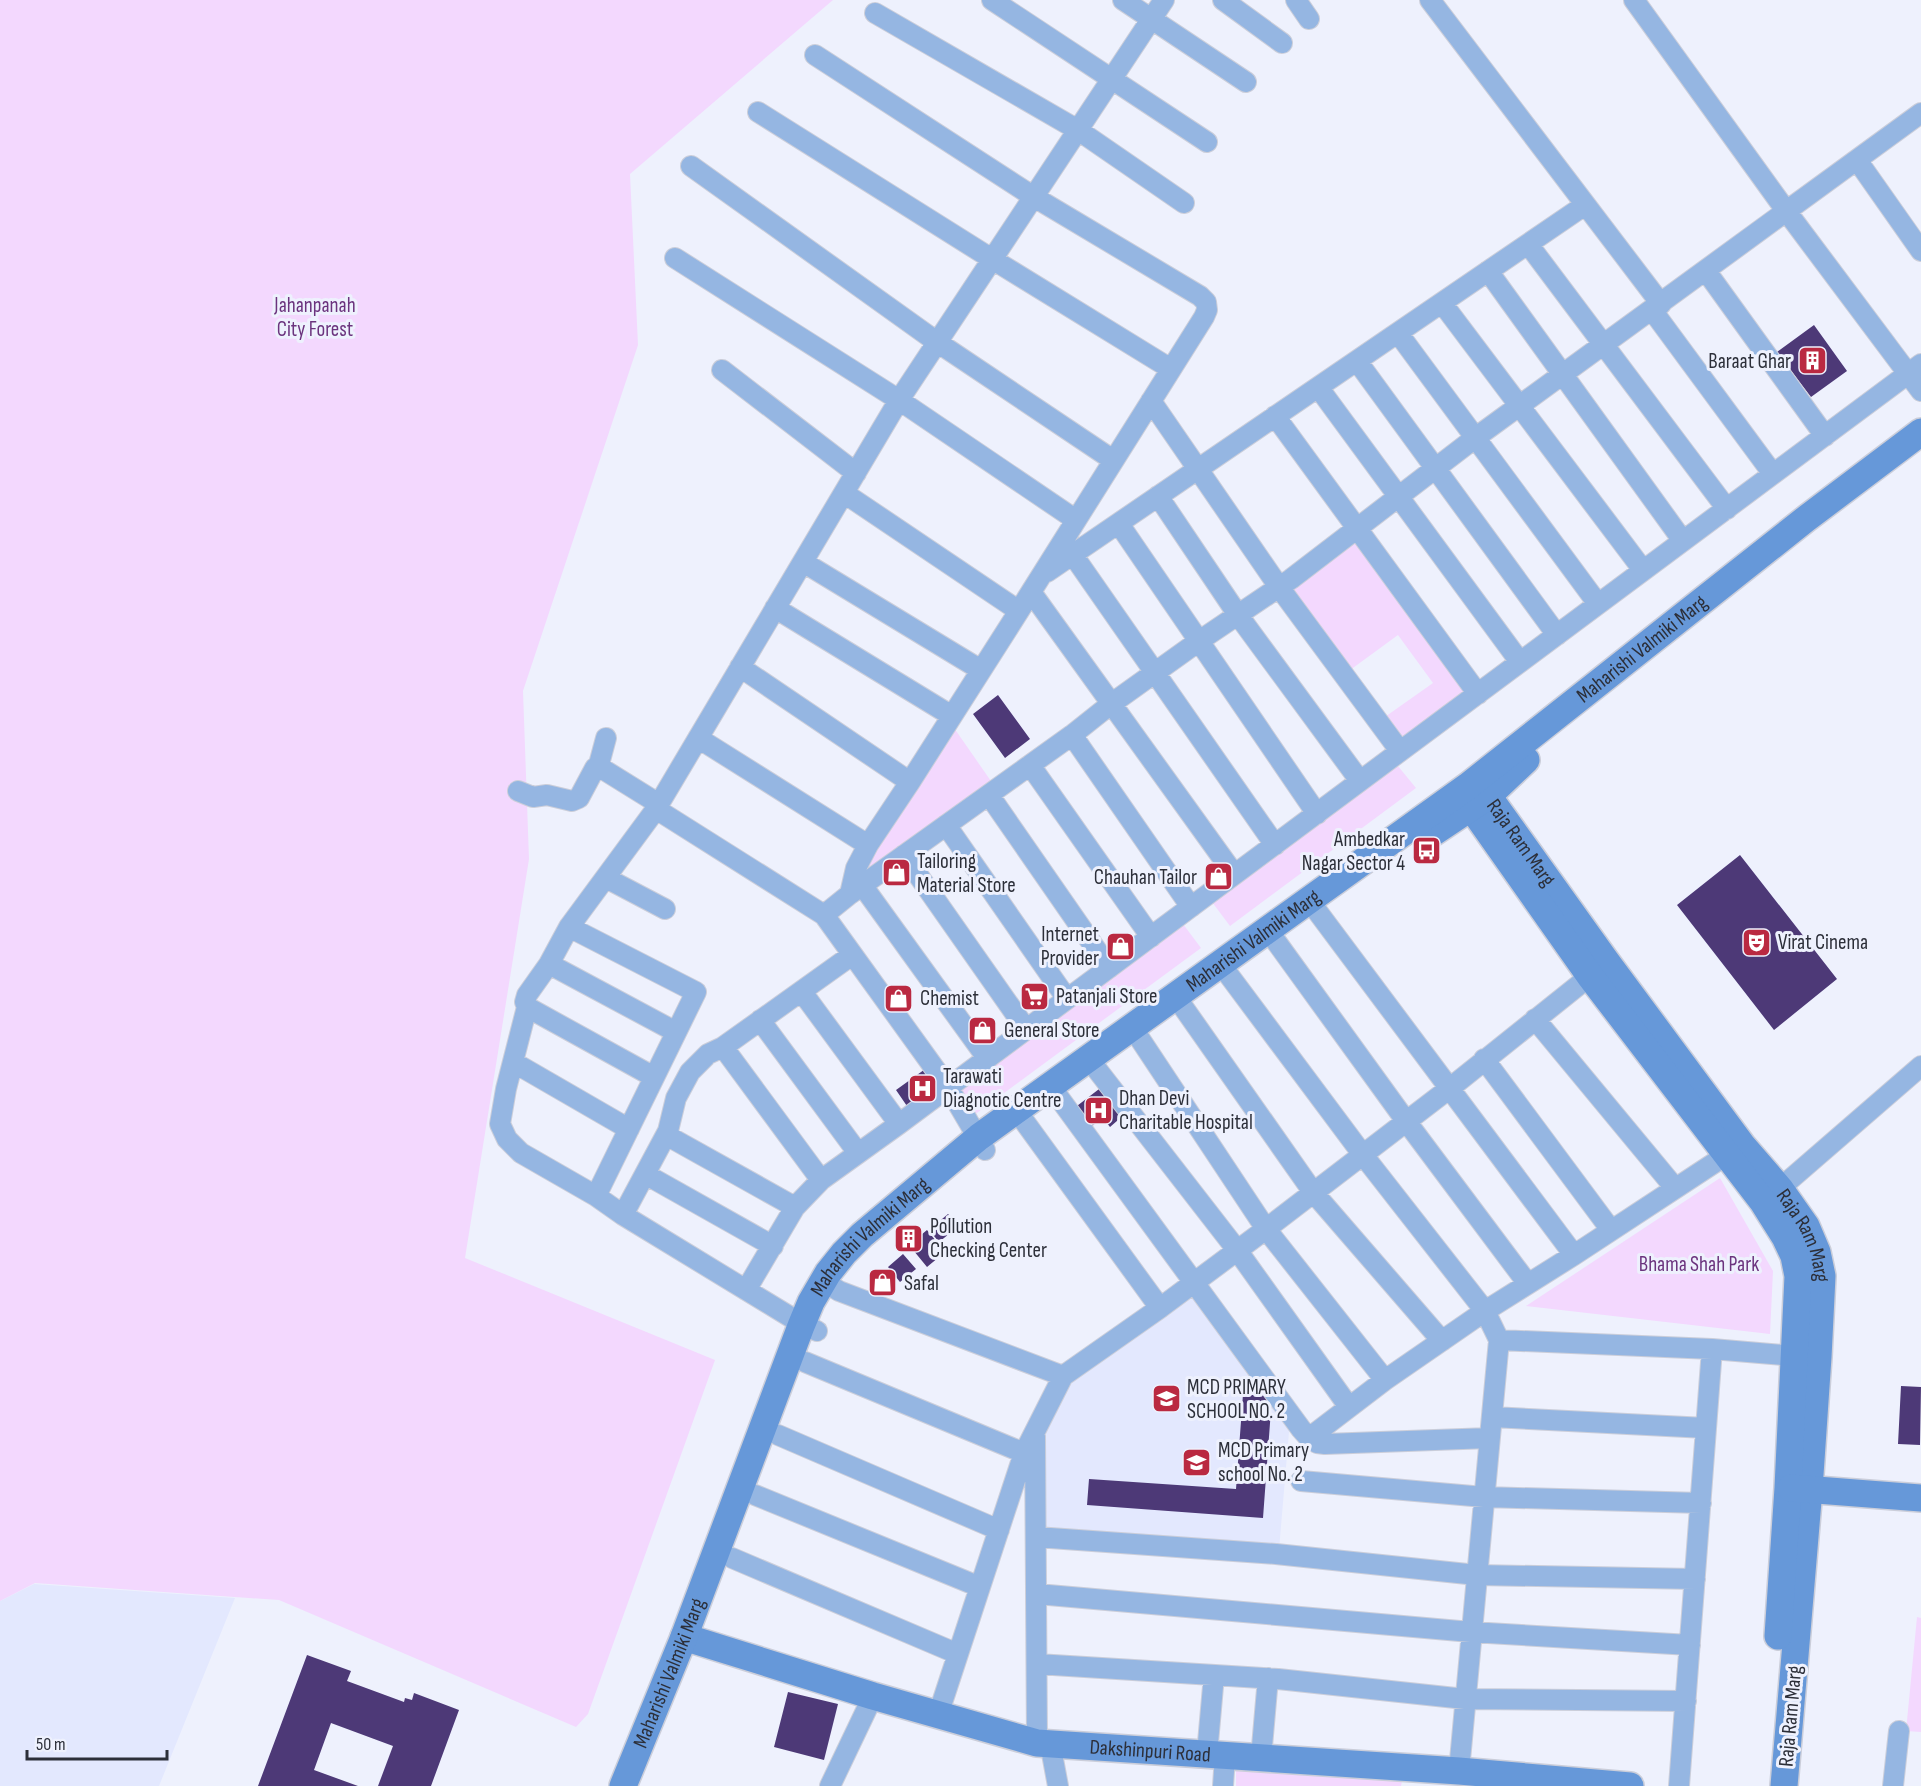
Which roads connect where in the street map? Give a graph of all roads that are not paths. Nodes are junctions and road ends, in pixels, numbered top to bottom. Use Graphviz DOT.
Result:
graph roads {
  1 [pos="992,0"];
  2 [pos="1123,0"];
  3 [pos="1164,0"];
  4 [pos="1223,0"];
  5 [pos="1296,0"];
  6 [pos="1430,0"];
  7 [pos="1634,0"];
  8 [pos="875,13"];
  9 [pos="1309,19"];
  10 [pos="1152,20"];
  11 [pos="1282,43"];
  12 [pos="815,55"];
  13 [pos="1111,80"];
  14 [pos="1246,82"];
  15 [pos="758,112"];
  16 [pos="1919,118"];
  17 [pos="1078,130"];
  18 [pos="1207,142"];
  19 [pos="1857,160"];
  20 [pos="690,166"];
  21 [pos="1034,196"];
  22 [pos="1184,203"];
  23 [pos="1586,205"];
  24 [pos="1786,212"];
  25 [pos="1528,244"];
  26 [pos="1921,251"];
  27 [pos="675,258"];
  28 [pos="992,259"];
  29 [pos="1488,271"];
  30 [pos="1706,271"];
  31 [pos="1442,303"];
  32 [pos="1657,307"];
  33 [pos="1398,333"];
  34 [pos="937,342"];
  35 [pos="1603,344"];
  36 [pos="1357,361"];
  37 [pos="1171,369"];
  38 [pos="1914,369"];
  39 [pos="722,370"];
  40 [pos="1563,375"];
  41 [pos="1318,387"];
  42 [pos="1921,391"];
  43 [pos="899,400"];
  44 [pos="1151,401"];
  45 [pos="1520,406"];
  46 [pos="1275,416"];
  47 [pos="1921,432"];
  48 [pos="1825,436"];
  49 [pos="1475,438"];
  50 [pos="1921,450"];
  51 [pos="1113,460"];
  52 [pos="1436,468"];
  53 [pos="1197,470"];
  54 [pos="856,473"];
  55 [pos="1773,474"];
  56 [pos="844,494"];
  57 [pos="1158,496"];
  58 [pos="1399,497"];
  59 [pos="1726,509"];
  60 [pos="1076,520"];
  61 [pos="1119,524"];
  62 [pos="1357,529"];
  63 [pos="1683,541"];
  64 [pos="1072,555"];
  65 [pos="803,562"];
  66 [pos="1643,570"];
  67 [pos="1036,584"];
  68 [pos="1279,587"];
  69 [pos="1598,604"];
  70 [pos="775,608"];
  71 [pos="1019,611"];
  72 [pos="1238,615"];
  73 [pos="1557,635"];
  74 [pos="1199,641"];
  75 [pos="1520,662"];
  76 [pos="740,667"];
  77 [pos="981,670"];
  78 [pos="1154,673"];
  79 [pos="1478,694"];
  80 [pos="1111,704"];
  81 [pos="952,716"];
  82 [pos="1072,735"];
  83 [pos="606,738"];
  84 [pos="698,738"];
  85 [pos="1400,752"];
  86 [pos="1030,765"];
  87 [pos="598,768"];
  88 [pos="1360,781"];
  89 [pos="910,782"];
  90 [pos="518,791"];
  91 [pos="989,795"];
  92 [pos="1476,796"];
  93 [pos="658,807"];
  94 [pos="1317,814"];
  95 [pos="946,825"];
  96 [pos="1275,844"];
  97 [pos="868,845"];
  98 [pos="904,855"];
  99 [pos="1234,874"];
  100 [pos="606,878"];
  101 [pos="856,889"];
  102 [pos="1191,907"];
  103 [pos="666,909"];
  104 [pos="1317,911"];
  105 [pos="824,915"];
  106 [pos="569,927"];
  107 [pos="1151,937"];
  108 [pos="1275,940"];
  109 [pos="852,954"];
  110 [pos="549,963"];
  111 [pos="1109,968"];
  112 [pos="1598,969"];
  113 [pos="1228,974"];
  114 [pos="802,992"];
  115 [pos="1067,999"];
  116 [pos="1181,1004"];
  117 [pos="527,1007"];
  118 [pos="1535,1019"];
  119 [pos="760,1020"];
  120 [pos="1026,1029"];
  121 [pos="676,1032"];
  122 [pos="1138,1036"];
  123 [pos="723,1047"];
  124 [pos="987,1058"];
  125 [pos="1484,1059"];
  126 [pos="513,1062"];
  127 [pos="1921,1066"];
  128 [pos="1095,1067"];
  129 [pos="654,1077"];
  130 [pos="948,1087"];
  131 [pos="1450,1088"];
  132 [pos="1057,1095"];
  133 [pos="1020,1115"];
  134 [pos="1406,1121"];
  135 [pos="899,1124"];
  136 [pos="629,1129"];
  137 [pos="666,1135"];
  138 [pos="982,1144"];
  139 [pos="1734,1150"];
  140 [pos="858,1153"];
  141 [pos="1363,1155"];
  142 [pos="645,1174"];
  143 [pos="821,1180"];
  144 [pos="1675,1188"];
  145 [pos="1313,1192"];
  146 [pos="596,1196"];
  147 [pos="1772,1196"];
  148 [pos="795,1207"];
  149 [pos="623,1215"];
  150 [pos="1266,1229"];
  151 [pos="1611,1230"];
  152 [pos="773,1246"];
  153 [pos="1237,1250"];
  154 [pos="1574,1255"];
  155 [pos="1194,1282"];
  156 [pos="1528,1284"];
  157 [pos="831,1286"];
  158 [pos="746,1290"];
  159 [pos="1160,1308"];
  160 [pos="1485,1311"];
  161 [pos="809,1328"];
  162 [pos="1499,1340"];
  163 [pos="1442,1341"];
  164 [pos="1712,1349"];
  165 [pos="1806,1357"];
  166 [pos="805,1362"];
  167 [pos="1063,1376"];
  168 [pos="1385,1380"];
  169 [pos="1349,1407"];
  170 [pos="1492,1417"];
  171 [pos="1706,1428"];
  172 [pos="1035,1430"];
  173 [pos="778,1435"];
  174 [pos="1309,1438"];
  175 [pos="1490,1438"];
  176 [pos="1024,1453"];
  177 [pos="1799,1480"];
  178 [pos="1301,1481"];
  179 [pos="1921,1481"];
  180 [pos="755,1495"];
  181 [pos="1484,1497"];
  182 [pos="1921,1498"];
  183 [pos="1701,1503"];
  184 [pos="999,1530"];
  185 [pos="1036,1537"];
  186 [pos="732,1558"];
  187 [pos="1477,1575"];
  188 [pos="1695,1579"];
  189 [pos="980,1587"];
  190 [pos="1036,1594"];
  191 [pos="1471,1632"];
  192 [pos="691,1640"];
  193 [pos="1690,1645"];
  194 [pos="958,1654"];
  195 [pos="1037,1664"];
  196 [pos="1214,1675"];
  197 [pos="1268,1678"];
  198 [pos="873,1696"];
  199 [pos="1464,1699"];
  200 [pos="1686,1701"];
  201 [pos="938,1714"];
  202 [pos="1899,1731"];
  203 [pos="1044,1743"];
  204 [pos="1216,1755"];
  205 [pos="1261,1758"];
  206 [pos="1459,1771"];
  207 [pos="623,1786"];
  208 [pos="641,1786"];
  209 [pos="830,1786"];
  210 [pos="1058,1786"];
  211 [pos="1223,1786"];
  212 [pos="1630,1786"];
  213 [pos="1679,1786"];
  214 [pos="1768,1786"];
  215 [pos="1784,1786"];
  216 [pos="1893,1786"];
  1 -- 13 [label="street"];
  2 -- 10 [label="street"];
  3 -- 10 [label="street"];
  4 -- 11 [label="street"];
  5 -- 9 [label="street"];
  6 -- 23 [label="street"];
  7 -- 24 [label="street"];
  8 -- 17 [label="street"];
  10 -- 13 [label="street"];
  10 -- 14 [label="street"];
  12 -- 21 [label="street"];
  13 -- 17 [label="street"];
  13 -- 18 [label="street"];
  15 -- 28 [label="street"];
  16 -- 19 [label="street"];
  17 -- 21 [label="street"];
  17 -- 22 [label="street"];
  19 -- 24 [label="street"];
  19 -- 26 [label="street"];
  20 -- 34 [label="street"];
  21 -- 28 [label="street"];
  21 -- 37 [label="street"];
  23 -- 25 [label="street"];
  23 -- 32 [label="street"];
  24 -- 30 [label="street"];
  24 -- 38 [label="street"];
  25 -- 29 [label="street"];
  25 -- 35 [label="street"];
  27 -- 43 [label="street"];
  28 -- 34 [label="street"];
  28 -- 37 [label="street"];
  29 -- 31 [label="street"];
  29 -- 40 [label="street"];
  30 -- 32 [label="street"];
  30 -- 48 [label="street"];
  31 -- 33 [label="street"];
  31 -- 45 [label="street"];
  32 -- 35 [label="street"];
  32 -- 55 [label="street"];
  33 -- 36 [label="street"];
  33 -- 49 [label="street"];
  34 -- 43 [label="street"];
  34 -- 51 [label="street"];
  35 -- 40 [label="street"];
  35 -- 59 [label="street"];
  36 -- 41 [label="street"];
  36 -- 52 [label="street"];
  37 -- 44 [label="street"];
  38 -- 42 [label="street"];
  38 -- 48 [label="street"];
  39 -- 54 [label="street"];
  40 -- 45 [label="street"];
  40 -- 63 [label="street"];
  41 -- 46 [label="street"];
  41 -- 58 [label="street"];
  43 -- 54 [label="street"];
  43 -- 60 [label="street"];
  44 -- 51 [label="street"];
  44 -- 53 [label="street"];
  45 -- 49 [label="street"];
  45 -- 66 [label="street"];
  46 -- 53 [label="street"];
  46 -- 62 [label="street"];
  47 -- 92 [label="street, Maharishi Valmiki Marg"];
  48 -- 55 [label="street"];
  49 -- 52 [label="street"];
  49 -- 69 [label="street"];
  50 -- 92 [label="street, Maharishi Valmiki Marg"];
  51 -- 60 [label="street"];
  52 -- 58 [label="street"];
  52 -- 73 [label="street"];
  53 -- 57 [label="street"];
  53 -- 68 [label="street"];
  54 -- 56 [label="street"];
  55 -- 59 [label="street"];
  56 -- 65 [label="street"];
  56 -- 71 [label="street"];
  57 -- 61 [label="street"];
  57 -- 72 [label="street"];
  58 -- 62 [label="street"];
  58 -- 75 [label="street"];
  59 -- 63 [label="street"];
  60 -- 67 [label="street"];
  61 -- 64 [label="street"];
  61 -- 74 [label="street"];
  62 -- 68 [label="street"];
  62 -- 79 [label="street"];
  63 -- 66 [label="street"];
  64 -- 67 [label="street"];
  64 -- 78 [label="street"];
  65 -- 70 [label="street"];
  65 -- 77 [label="street"];
  66 -- 69 [label="street"];
  67 -- 71 [label="street"];
  67 -- 80 [label="street"];
  68 -- 72 [label="street"];
  68 -- 85 [label="street"];
  69 -- 73 [label="street"];
  70 -- 76 [label="street"];
  70 -- 81 [label="street"];
  71 -- 77 [label="street"];
  72 -- 74 [label="street"];
  72 -- 88 [label="street"];
  73 -- 75 [label="street"];
  74 -- 78 [label="street"];
  74 -- 94 [label="street"];
  75 -- 79 [label="street"];
  76 -- 84 [label="street"];
  76 -- 89 [label="street"];
  77 -- 81 [label="street"];
  78 -- 80 [label="street"];
  78 -- 96 [label="street"];
  79 -- 85 [label="street"];
  80 -- 82 [label="street"];
  80 -- 99 [label="street"];
  81 -- 89 [label="street"];
  82 -- 86 [label="street"];
  82 -- 102 [label="street"];
  83 -- 87 [label="street"];
  84 -- 93 [label="street"];
  84 -- 97 [label="street"];
  85 -- 88 [label="street"];
  86 -- 91 [label="street"];
  86 -- 107 [label="street"];
  87 -- 90 [label="street"];
  87 -- 93 [label="street"];
  88 -- 94 [label="street"];
  89 -- 97 [label="street"];
  91 -- 95 [label="street"];
  91 -- 111 [label="street"];
  92 -- 104 [label="street, Maharishi Valmiki Marg"];
  92 -- 112 [label="street, Raja Ram Marg"];
  92 -- 133 [label="street, Maharishi Valmiki Marg"];
  93 -- 100 [label="street"];
  93 -- 105 [label="street"];
  94 -- 96 [label="street"];
  95 -- 98 [label="street"];
  95 -- 115 [label="street"];
  96 -- 99 [label="street"];
  97 -- 101 [label="street"];
  98 -- 101 [label="street"];
  98 -- 120 [label="street"];
  99 -- 102 [label="street"];
  100 -- 103 [label="street"];
  100 -- 106 [label="street"];
  101 -- 105 [label="street"];
  101 -- 124 [label="street"];
  102 -- 107 [label="street"];
  104 -- 108 [label="street, Maharishi Valmiki Marg"];
  104 -- 131 [label="street"];
  105 -- 109 [label="street"];
  106 -- 110 [label="street"];
  106 -- 121 [label="street"];
  107 -- 111 [label="street"];
  108 -- 113 [label="street, Maharishi Valmiki Marg"];
  108 -- 134 [label="street"];
  109 -- 114 [label="street"];
  109 -- 130 [label="street"];
  110 -- 117 [label="street"];
  110 -- 121 [label="street"];
  111 -- 115 [label="street"];
  112 -- 118 [label="street"];
  112 -- 139 [label="street, Raja Ram Marg"];
  113 -- 116 [label="street, Maharishi Valmiki Marg"];
  113 -- 141 [label="street"];
  114 -- 119 [label="street"];
  114 -- 135 [label="street"];
  115 -- 120 [label="street"];
  116 -- 122 [label="street, Maharishi Valmiki Marg"];
  116 -- 145 [label="street"];
  117 -- 126 [label="street"];
  117 -- 129 [label="street"];
  118 -- 125 [label="street"];
  118 -- 144 [label="street"];
  119 -- 123 [label="street"];
  119 -- 140 [label="street"];
  120 -- 124 [label="street"];
  121 -- 129 [label="street"];
  122 -- 128 [label="street, Maharishi Valmiki Marg"];
  122 -- 150 [label="street"];
  123 -- 137 [label="street"];
  123 -- 143 [label="street"];
  124 -- 130 [label="street"];
  125 -- 131 [label="street"];
  125 -- 151 [label="street"];
  126 -- 136 [label="street"];
  126 -- 146 [label="street"];
  127 -- 147 [label="street"];
  128 -- 132 [label="street, Maharishi Valmiki Marg"];
  128 -- 153 [label="street"];
  129 -- 136 [label="street"];
  130 -- 135 [label="street"];
  130 -- 138 [label="street"];
  131 -- 134 [label="street"];
  131 -- 154 [label="street"];
  132 -- 133 [label="street, Maharishi Valmiki Marg"];
  132 -- 155 [label="street"];
  133 -- 138 [label="street, Maharishi Valmiki Marg"];
  133 -- 159 [label="street"];
  134 -- 141 [label="street"];
  134 -- 156 [label="street"];
  135 -- 140 [label="street"];
  136 -- 146 [label="street"];
  137 -- 142 [label="street"];
  137 -- 148 [label="street"];
  138 -- 157 [label="street, Maharishi Valmiki Marg"];
  139 -- 144 [label="street"];
  139 -- 147 [label="street, Raja Ram Marg"];
  140 -- 143 [label="street"];
  141 -- 145 [label="street"];
  141 -- 160 [label="street"];
  142 -- 149 [label="street"];
  142 -- 152 [label="street"];
  143 -- 148 [label="street"];
  144 -- 151 [label="street"];
  145 -- 150 [label="street"];
  145 -- 163 [label="street"];
  146 -- 149 [label="street"];
  147 -- 165 [label="street, Raja Ram Marg"];
  148 -- 152 [label="street"];
  149 -- 158 [label="street"];
  150 -- 153 [label="street"];
  150 -- 168 [label="street"];
  151 -- 154 [label="street"];
  152 -- 158 [label="street"];
  153 -- 155 [label="street"];
  153 -- 169 [label="street"];
  154 -- 156 [label="street"];
  155 -- 159 [label="street"];
  155 -- 174 [label="street"];
  156 -- 160 [label="street"];
  157 -- 161 [label="street, Maharishi Valmiki Marg"];
  157 -- 167 [label="street"];
  158 -- 161 [label="street"];
  159 -- 167 [label="street"];
  160 -- 162 [label="street"];
  160 -- 163 [label="street"];
  161 -- 166 [label="street, Maharishi Valmiki Marg"];
  161 -- 192 [label="street, Maharishi Valmiki Marg"];
  162 -- 164 [label="street"];
  162 -- 170 [label="street"];
  163 -- 168 [label="street"];
  164 -- 165 [label="street"];
  164 -- 171 [label="street"];
  165 -- 177 [label="street, Raja Ram Marg"];
  166 -- 173 [label="street, Maharishi Valmiki Marg"];
  166 -- 176 [label="street"];
  167 -- 172 [label="street"];
  168 -- 169 [label="street"];
  169 -- 174 [label="street"];
  170 -- 171 [label="street"];
  170 -- 175 [label="street"];
  171 -- 183 [label="street"];
  172 -- 176 [label="street"];
  172 -- 185 [label="street"];
  173 -- 180 [label="street, Maharishi Valmiki Marg"];
  173 -- 184 [label="street"];
  174 -- 175 [label="street"];
  175 -- 181 [label="street"];
  176 -- 184 [label="street"];
  177 -- 179 [label="street"];
  177 -- 182 [label="street"];
  177 -- 214 [label="street, Raja Ram Marg"];
  177 -- 215 [label="street, Raja Ram Marg"];
  178 -- 181 [label="street"];
  180 -- 186 [label="street, Maharishi Valmiki Marg"];
  180 -- 189 [label="street"];
  181 -- 183 [label="street"];
  181 -- 187 [label="street"];
  183 -- 188 [label="street"];
  184 -- 189 [label="street"];
  185 -- 187 [label="street"];
  185 -- 190 [label="street"];
  186 -- 192 [label="street, Maharishi Valmiki Marg"];
  186 -- 194 [label="street"];
  187 -- 188 [label="street"];
  187 -- 191 [label="street"];
  188 -- 193 [label="street"];
  189 -- 194 [label="street"];
  190 -- 191 [label="street"];
  190 -- 195 [label="street"];
  191 -- 193 [label="street"];
  191 -- 199 [label="street"];
  192 -- 198 [label="street, Dakshinpuri Road"];
  192 -- 207 [label="street, Maharishi Valmiki Marg"];
  192 -- 208 [label="street, Maharishi Valmiki Marg"];
  193 -- 200 [label="street"];
  194 -- 201 [label="street"];
  195 -- 196 [label="street"];
  195 -- 203 [label="street"];
  196 -- 197 [label="street"];
  196 -- 204 [label="street"];
  197 -- 199 [label="street"];
  197 -- 205 [label="street"];
  198 -- 201 [label="street, Dakshinpuri Road"];
  198 -- 209 [label="street"];
  199 -- 200 [label="street"];
  199 -- 206 [label="street"];
  200 -- 213 [label="street"];
  201 -- 203 [label="street, Dakshinpuri Road"];
  202 -- 216 [label="street"];
  203 -- 204 [label="street, Dakshinpuri Road"];
  203 -- 210 [label="street"];
  204 -- 205 [label="street, Dakshinpuri Road"];
  204 -- 211 [label="street"];
  205 -- 206 [label="street, Dakshinpuri Road"];
  206 -- 212 [label="street, Dakshinpuri Road"];
}
